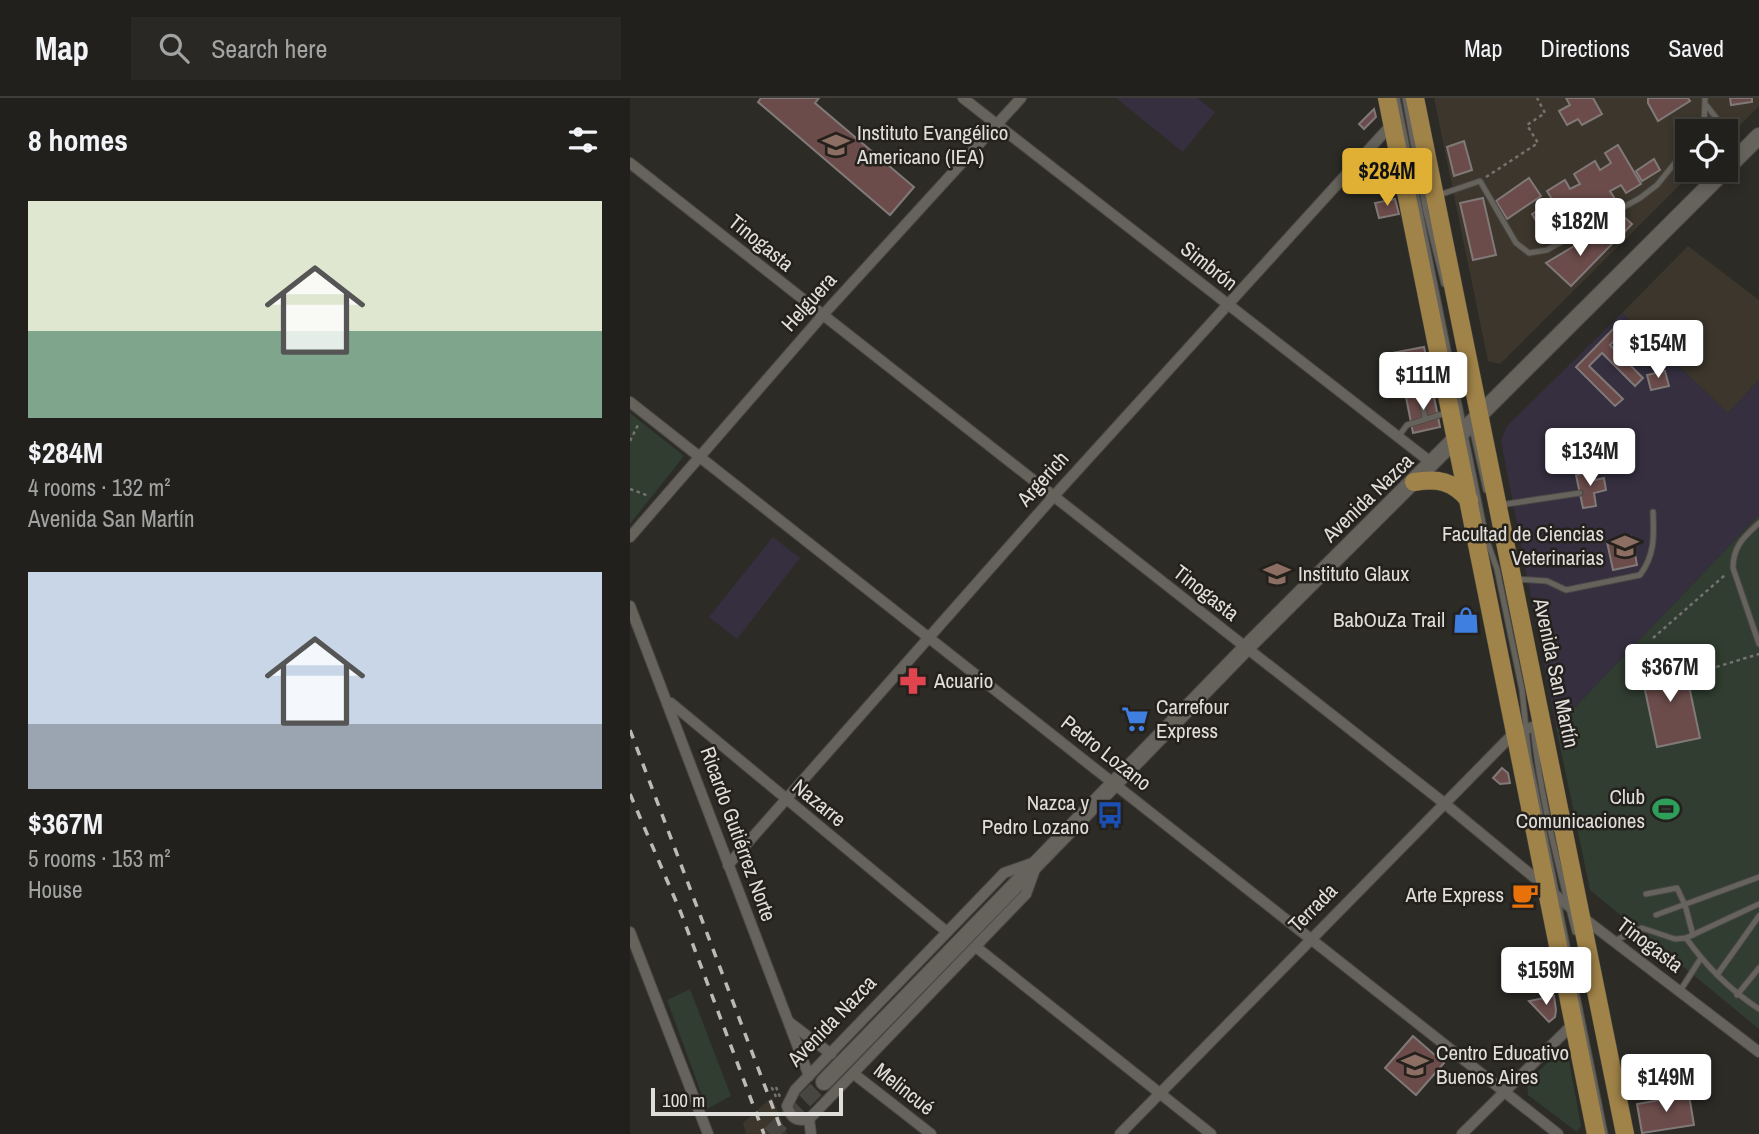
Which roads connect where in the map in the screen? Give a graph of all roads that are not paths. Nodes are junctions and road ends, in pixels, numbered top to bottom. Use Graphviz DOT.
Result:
graph roads {
  1 [pos="963,98"];
  2 [pos="1021,98"];
  3 [pos="1387,98"];
  4 [pos="1397,98"];
  5 [pos="1405,98"];
  6 [pos="1415,98"];
  7 [pos="1705,98"];
  8 [pos="1707,107"];
  9 [pos="1704,119"];
  10 [pos="1392,124"];
  11 [pos="997,125"];
  12 [pos="1759,136"];
  13 [pos="1743,153"];
  14 [pos="630,163"];
  15 [pos="1675,163"];
  16 [pos="1436,196"];
  17 [pos="1229,306"];
  18 [pos="822,316"];
  19 [pos="1443,370"];
  20 [pos="1467,399"];
  21 [pos="630,402"];
  22 [pos="1425,417"];
  23 [pos="1466,423"];
  24 [pos="1398,437"];
  25 [pos="698,456"];
  26 [pos="1433,464"];
  27 [pos="1414,482"];
  28 [pos="1580,493"];
  29 [pos="1053,497"];
  30 [pos="1469,499"];
  31 [pos="1499,505"];
  32 [pos="1653,512"];
  33 [pos="1759,523"];
  34 [pos="630,537"];
  35 [pos="1514,579"];
  36 [pos="630,606"];
  37 [pos="929,638"];
  38 [pos="1759,644"];
  39 [pos="1246,648"];
  40 [pos="669,701"];
  41 [pos="1529,728"];
  42 [pos="1114,785"];
  43 [pos="785,800"];
  44 [pos="1444,803"];
  45 [pos="1038,861"];
  46 [pos="728,865"];
  47 [pos="1759,877"];
  48 [pos="1552,891"];
  49 [pos="1646,894"];
  50 [pos="1568,904"];
  51 [pos="1759,904"];
  52 [pos="1685,905"];
  53 [pos="1656,915"];
  54 [pos="1759,916"];
  55 [pos="1582,917"];
  56 [pos="630,932"];
  57 [pos="947,932"];
  58 [pos="1693,935"];
  59 [pos="1686,938"];
  60 [pos="1309,940"];
  61 [pos="1614,941"];
  62 [pos="976,947"];
  63 [pos="639,958"];
  64 [pos="1701,958"];
  65 [pos="630,968"];
  66 [pos="1759,968"];
  67 [pos="1717,975"];
  68 [pos="1679,991"];
  69 [pos="1737,995"];
  70 [pos="1759,1009"];
  71 [pos="787,1020"];
  72 [pos="1574,1023"];
  73 [pos="1759,1052"];
  74 [pos="831,1054"];
  75 [pos="854,1074"];
  76 [pos="816,1079"];
  77 [pos="1504,1092"];
  78 [pos="1160,1093"];
  79 [pos="809,1119"];
  80 [pos="708,1134"];
  81 [pos="811,1134"];
  82 [pos="931,1134"];
  83 [pos="1120,1134"];
  84 [pos="1211,1134"];
  85 [pos="1462,1134"];
  86 [pos="1558,1134"];
  87 [pos="1596,1134"];
  88 [pos="1605,1134"];
  89 [pos="1616,1134"];
  90 [pos="1625,1134"];
  1 -- 11 [label="street, Simbrón"];
  2 -- 11 [label="street, Helguera"];
  3 -- 10 [label="main road, Avenida San Martín"];
  4 -- 23 [label="lane"];
  5 -- 20 [label="lane"];
  6 -- 16 [label="main road, Avenida San Martín"];
  7 -- 8 [label="lane"];
  8 -- 9 [label="lane"];
  8 -- 13 [label="lane"];
  10 -- 17 [label="street, Argerich"];
  10 -- 19 [label="main road, Avenida San Martín"];
  11 -- 17 [label="street, Simbrón"];
  11 -- 18 [label="street, Helguera"];
  12 -- 13 [label="main road, Avenida Nazca"];
  13 -- 23 [label="main road, Avenida Nazca"];
  14 -- 18 [label="street, Tinogasta"];
  15 -- 16 [label="lane"];
  16 -- 23 [label="main road, Avenida San Martín"];
  17 -- 24 [label="street, Simbrón"];
  17 -- 29 [label="street, Argerich"];
  18 -- 25 [label="street, Helguera"];
  18 -- 29 [label="street, Tinogasta"];
  19 -- 22 [label="lane"];
  19 -- 23 [label="main road, Avenida San Martín"];
  21 -- 25 [label="street, Pedro Lozano"];
  22 -- 23 [label="lane"];
  22 -- 24 [label="lane"];
  23 -- 26 [label="main road, Avenida Nazca"];
  23 -- 30 [label="main road, Avenida San Martín"];
  23 -- 31 [label="main road, Avenida San Martín"];
  23 -- 41 [label="lane"];
  23 -- 41 [label="lane"];
  24 -- 26 [label="street, Simbrón"];
  25 -- 34 [label="street, Helguera"];
  25 -- 37 [label="street, Pedro Lozano"];
  26 -- 27 [label="main road, Avenida Nazca"];
  27 -- 30 [label="main road"];
  27 -- 39 [label="main road, Avenida Nazca"];
  28 -- 31 [label="lane"];
  29 -- 37 [label="street, Argerich"];
  29 -- 39 [label="street, Tinogasta"];
  30 -- 41 [label="main road, Avenida San Martín"];
  31 -- 35 [label="main road, Avenida San Martín"];
  32 -- 35 [label="lane"];
  33 -- 38 [label="lane"];
  35 -- 41 [label="main road, Avenida San Martín"];
  36 -- 40 [label="street, Ricardo Gutiérrez Norte"];
  37 -- 42 [label="street, Pedro Lozano"];
  37 -- 43 [label="street, Argerich"];
  39 -- 42 [label="main road, Avenida Nazca"];
  39 -- 44 [label="street, Tinogasta"];
  40 -- 43 [label="street, Nazarre"];
  40 -- 46 [label="street, Ricardo Gutiérrez Norte"];
  41 -- 44 [label="street, Terrada"];
  41 -- 48 [label="main road, Avenida San Martín"];
  41 -- 50 [label="lane"];
  41 -- 55 [label="main road, Avenida San Martín"];
  42 -- 45 [label="main road, Avenida Nazca"];
  42 -- 60 [label="street, Pedro Lozano"];
  43 -- 46 [label="street, Argerich"];
  43 -- 57 [label="street, Nazarre"];
  44 -- 48 [label="street, Tinogasta"];
  44 -- 60 [label="street, Terrada"];
  45 -- 57 [label="street, Avenida Nazca"];
  45 -- 62 [label="street, Avenida Nazca"];
  45 -- 76 [label="main road, Avenida Nazca"];
  46 -- 71 [label="street, Ricardo Gutiérrez Norte"];
  47 -- 52 [label="lane"];
  48 -- 50 [label="street, Tinogasta"];
  48 -- 72 [label="main road, Avenida San Martín"];
  48 -- 88 [label="lane"];
  49 -- 52 [label="lane"];
  50 -- 55 [label="street, Tinogasta"];
  50 -- 89 [label="lane"];
  51 -- 58 [label="lane"];
  52 -- 53 [label="lane"];
  52 -- 58 [label="lane"];
  54 -- 67 [label="lane"];
  55 -- 61 [label="street, Tinogasta"];
  55 -- 90 [label="main road, Avenida San Martín"];
  56 -- 63 [label="street"];
  57 -- 74 [label="street, Avenida Nazca"];
  58 -- 59 [label="lane"];
  59 -- 61 [label="lane"];
  59 -- 64 [label="lane"];
  60 -- 77 [label="street, Pedro Lozano"];
  60 -- 78 [label="street, Terrada"];
  61 -- 68 [label="street, Tinogasta"];
  62 -- 75 [label="street, Avenida Nazca"];
  62 -- 78 [label="street"];
  63 -- 65 [label="street"];
  63 -- 80 [label="street"];
  64 -- 67 [label="lane"];
  64 -- 68 [label="lane"];
  66 -- 69 [label="lane"];
  67 -- 69 [label="lane"];
  68 -- 73 [label="street, Tinogasta"];
  69 -- 70 [label="lane"];
  71 -- 74 [label="street"];
  71 -- 76 [label="street, Ricardo Gutiérrez Norte"];
  72 -- 77 [label="street"];
  72 -- 87 [label="main road, Avenida San Martín"];
  74 -- 76 [label="street, Avenida Nazca"];
  75 -- 79 [label="street, Avenida Nazca"];
  75 -- 82 [label="street, Melincué"];
  76 -- 79 [label="street, Avenida Nazca"];
  77 -- 85 [label="street"];
  77 -- 86 [label="street, Pedro Lozano"];
  78 -- 83 [label="street, Terrada"];
  78 -- 84 [label="street"];
  79 -- 81 [label="street"];
}
